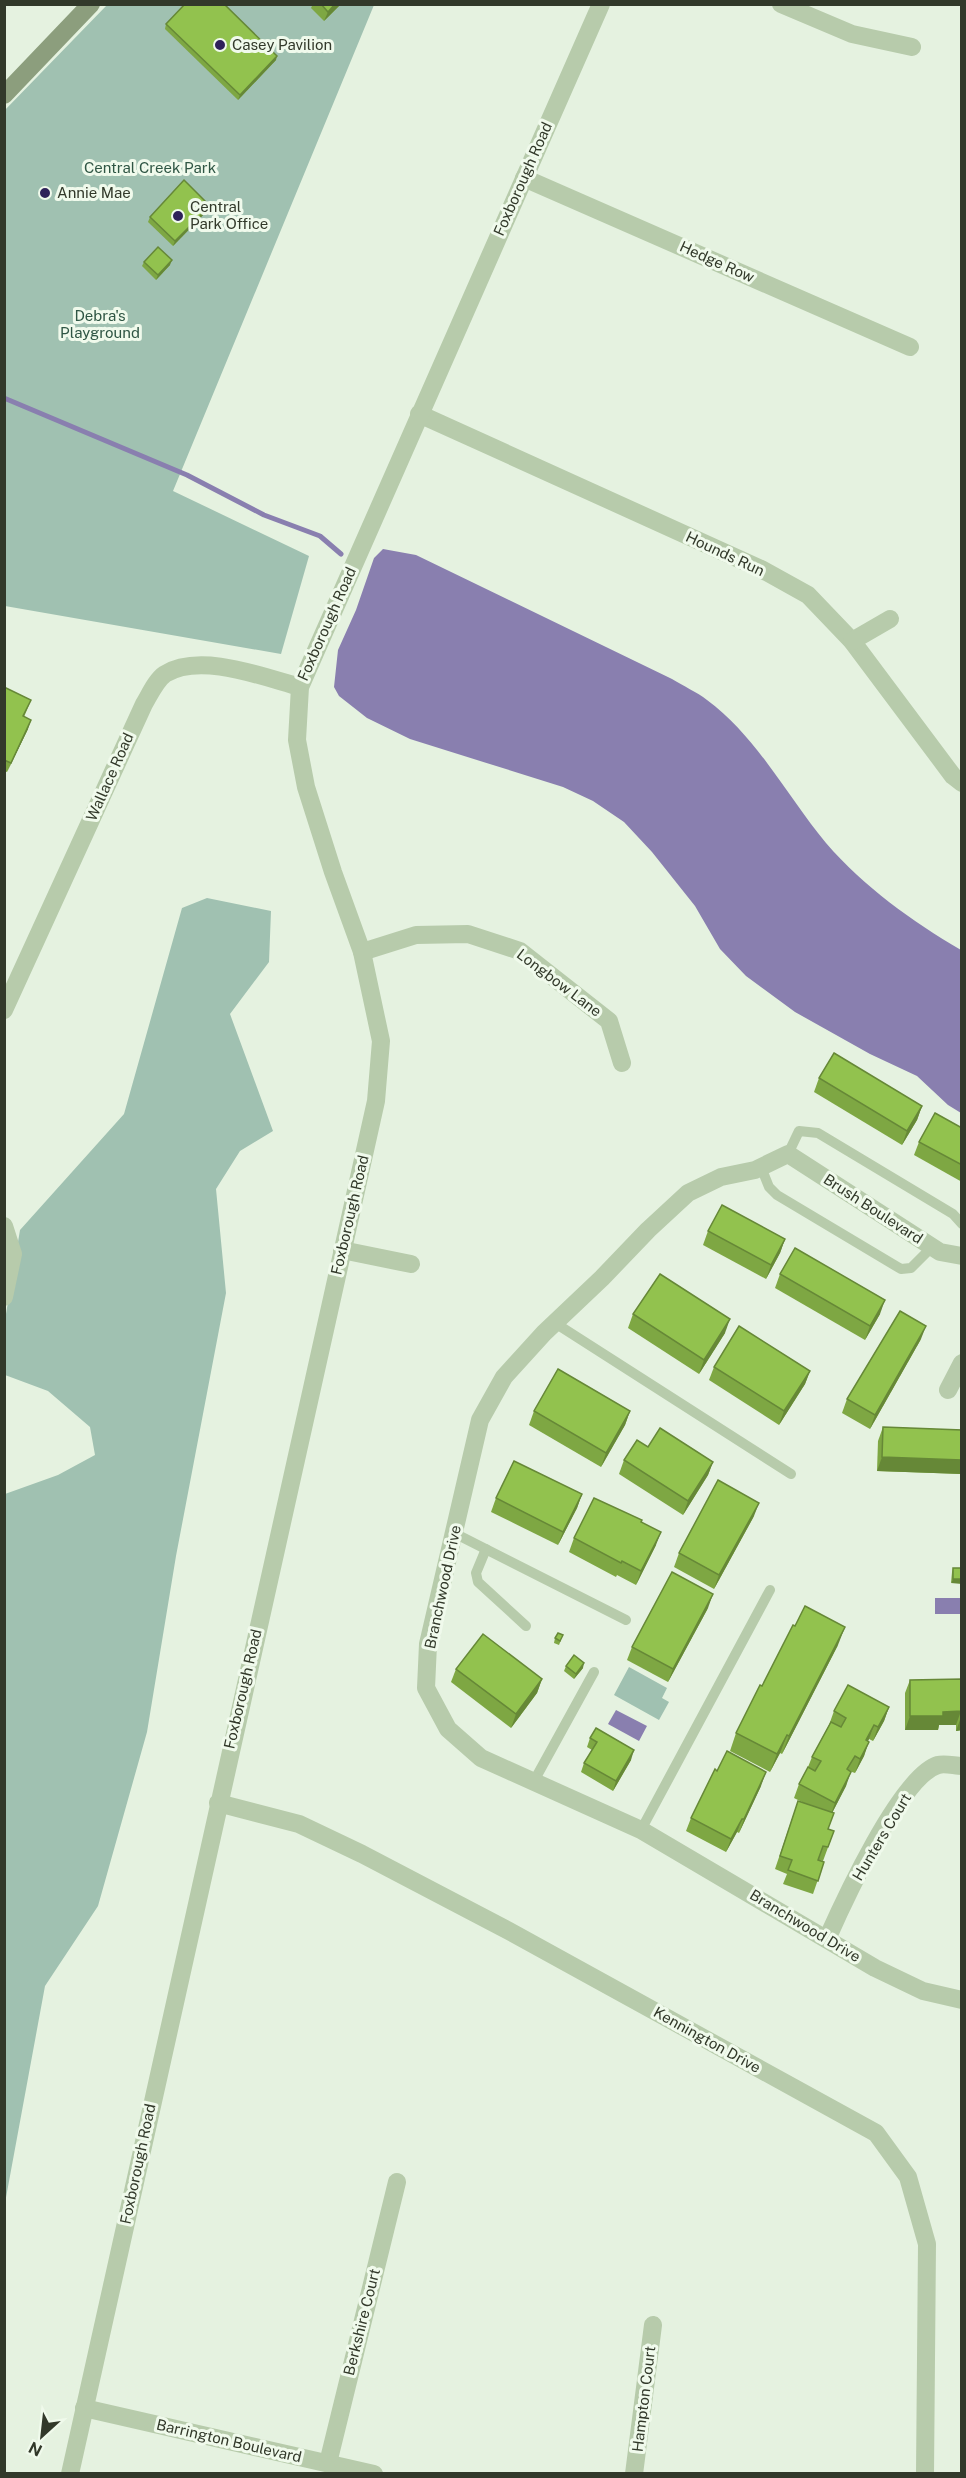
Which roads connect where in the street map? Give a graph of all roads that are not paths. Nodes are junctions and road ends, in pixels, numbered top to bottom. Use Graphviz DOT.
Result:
graph roads {
  1 [pos="91,4"];
  2 [pos="601,4"];
  3 [pos="792,7"];
  4 [pos="912,47"];
  5 [pos="4,95"];
  6 [pos="524,177"];
  7 [pos="910,347"];
  8 [pos="419,414"];
  9 [pos="890,619"];
  10 [pos="852,641"];
  11 [pos="300,687"];
  12 [pos="962,783"];
  13 [pos="362,952"];
  14 [pos="4,1010"];
  15 [pos="622,1062"];
  16 [pos="788,1154"];
  17 [pos="761,1167"];
  18 [pos="962,1224"];
  19 [pos="4,1226"];
  20 [pos="932,1247"];
  21 [pos="342,1250"];
  22 [pos="962,1256"];
  23 [pos="411,1264"];
  24 [pos="4,1297"];
  25 [pos="555,1323"];
  26 [pos="962,1363"];
  27 [pos="948,1390"];
  28 [pos="791,1474"];
  29 [pos="454,1533"];
  30 [pos="486,1549"];
  31 [pos="770,1590"];
  32 [pos="626,1620"];
  33 [pos="526,1626"];
  34 [pos="594,1672"];
  35 [pos="962,1766"];
  36 [pos="534,1781"];
  37 [pos="218,1803"];
  38 [pos="641,1830"];
  39 [pos="827,1939"];
  40 [pos="962,2000"];
  41 [pos="396,2182"];
  42 [pos="653,2325"];
  43 [pos="84,2408"];
  44 [pos="328,2463"];
  45 [pos="70,2474"];
  46 [pos="375,2474"];
  47 [pos="634,2474"];
  48 [pos="925,2474"];
  1 -- 5 [label="street"];
  2 -- 6 [label="street, Foxborough Road"];
  3 -- 4 [label="street"];
  6 -- 7 [label="street, Hedge Row"];
  6 -- 8 [label="street, Foxborough Road"];
  8 -- 10 [label="street, Hounds Run"];
  8 -- 11 [label="street, Foxborough Road"];
  9 -- 10 [label="street"];
  10 -- 12 [label="street, Hounds Run"];
  11 -- 13 [label="street, Foxborough Road"];
  11 -- 14 [label="street, Wallace Road"];
  13 -- 15 [label="street, Longbow Lane"];
  13 -- 21 [label="street, Foxborough Road"];
  16 -- 17 [label="street, Branchwood Drive"];
  16 -- 18 [label="lane"];
  16 -- 20 [label="street, Brush Boulevard"];
  17 -- 20 [label="lane"];
  17 -- 25 [label="street, Branchwood Drive"];
  19 -- 24 [label="street"];
  20 -- 22 [label="street, Brush Boulevard"];
  21 -- 23 [label="street"];
  21 -- 37 [label="street, Foxborough Road"];
  25 -- 28 [label="lane"];
  25 -- 29 [label="street, Branchwood Drive"];
  26 -- 27 [label="street"];
  29 -- 30 [label="lane"];
  29 -- 36 [label="street, Branchwood Drive"];
  30 -- 32 [label="lane"];
  30 -- 33 [label="lane"];
  31 -- 38 [label="lane"];
  34 -- 36 [label="lane"];
  35 -- 39 [label="street, Hunters Court"];
  36 -- 38 [label="street, Branchwood Drive"];
  37 -- 43 [label="street, Foxborough Road"];
  37 -- 48 [label="street, Kennington Drive"];
  38 -- 39 [label="street, Branchwood Drive"];
  39 -- 40 [label="street, Branchwood Drive"];
  41 -- 44 [label="street, Berkshire Court"];
  42 -- 47 [label="street, Hampton Court"];
  43 -- 44 [label="street, Barrington Boulevard"];
  43 -- 45 [label="street, Foxborough Road"];
  44 -- 46 [label="street, Barrington Boulevard"];
}
